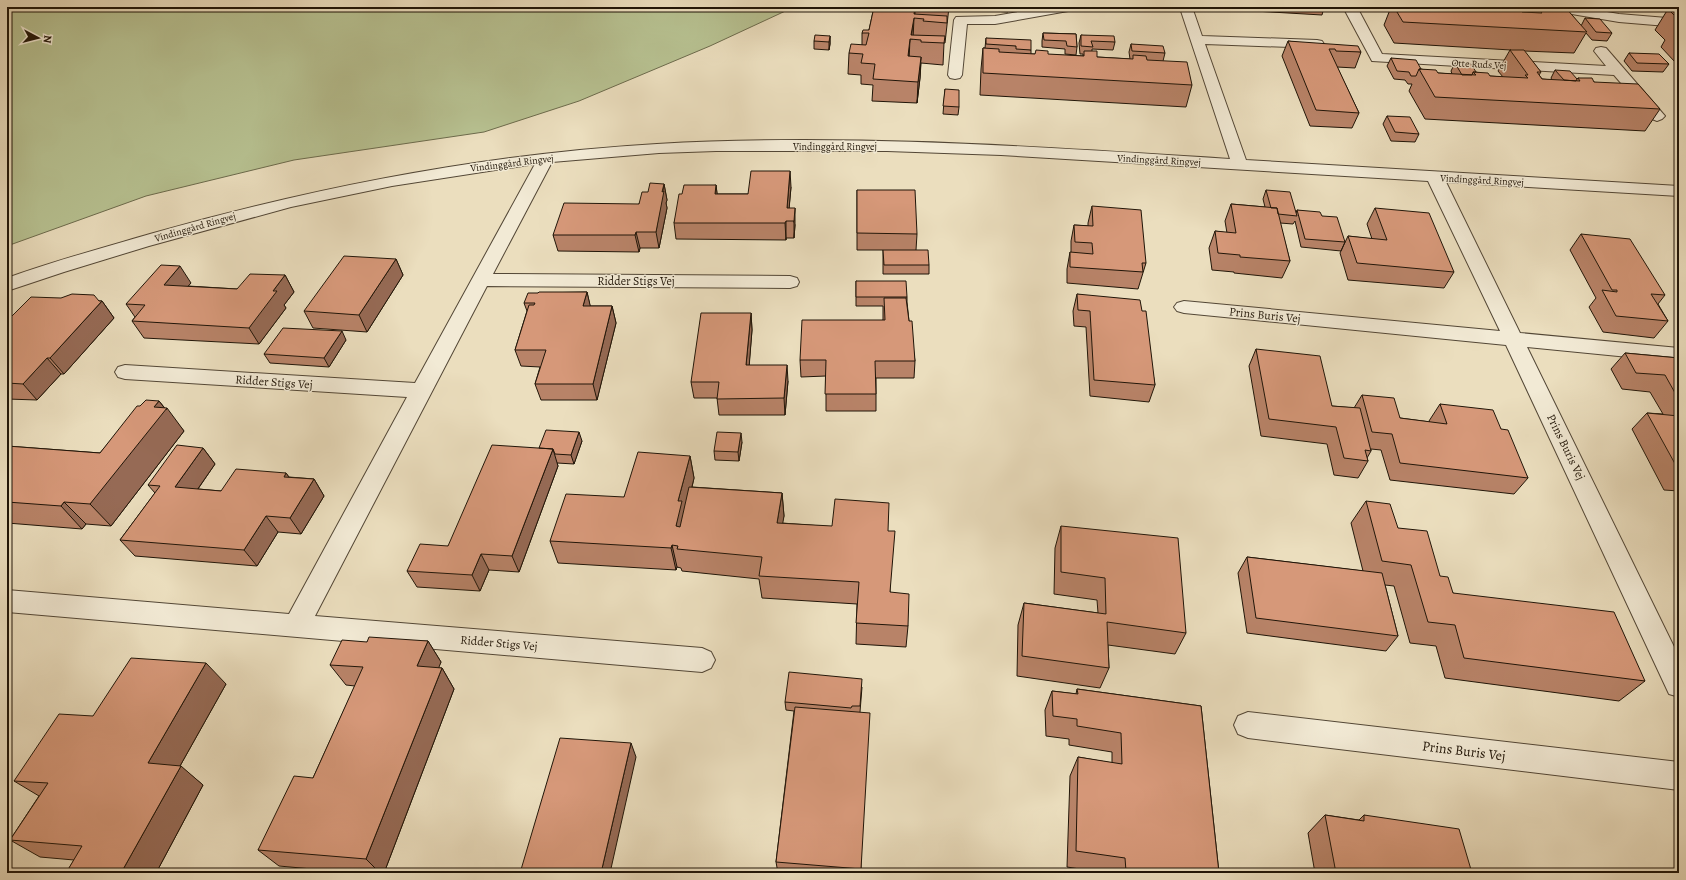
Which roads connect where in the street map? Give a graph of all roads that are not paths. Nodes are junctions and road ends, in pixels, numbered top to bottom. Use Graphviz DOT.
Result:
graph roads {
  1 [pos="1068,7"];
  2 [pos="1175,7"];
  3 [pos="1350,7"];
  4 [pos="1554,7"];
  5 [pos="1679,23"];
  6 [pos="1198,40"];
  7 [pos="1332,45"];
  8 [pos="1355,46"];
  9 [pos="1371,47"];
  10 [pos="1601,51"];
  11 [pos="1618,71"];
  12 [pos="955,75"];
  13 [pos="1657,116"];
  14 [pos="546,158"];
  15 [pos="1240,165"];
  16 [pos="1435,177"];
  17 [pos="1679,191"];
  18 [pos="481,280"];
  19 [pos="790,282"];
  20 [pos="7,285"];
  21 [pos="1184,307"];
  22 [pos="1514,340"];
  23 [pos="1679,355"];
  24 [pos="126,372"];
  25 [pos="422,391"];
  26 [pos="7,601"];
  27 [pos="296,626"];
  28 [pos="702,660"];
  29 [pos="1679,685"];
  30 [pos="1248,725"];
  31 [pos="1679,776"];
  1 -- 12 [label="street"];
  2 -- 6 [label="street"];
  3 -- 9 [label="street, Otte Ruds Vej"];
  4 -- 5 [label="street"];
  6 -- 7 [label="street"];
  6 -- 15 [label="street"];
  8 -- 9 [label="street"];
  9 -- 11 [label="street, Otte Ruds Vej"];
  10 -- 11 [label="street"];
  11 -- 13 [label="street"];
  14 -- 15 [label="street, Vindinggård Ringvej"];
  14 -- 18 [label="street"];
  14 -- 20 [label="street, Vindinggård Ringvej"];
  15 -- 16 [label="street, Vindinggård Ringvej"];
  16 -- 17 [label="street, Vindinggård Ringvej"];
  16 -- 22 [label="street, Prins Buris Vej"];
  18 -- 19 [label="street, Ridder Stigs Vej"];
  18 -- 25 [label="street"];
  21 -- 22 [label="street, Prins Buris Vej"];
  22 -- 23 [label="street, Prins Buris Vej"];
  22 -- 29 [label="street, Prins Buris Vej"];
  24 -- 25 [label="street, Ridder Stigs Vej"];
  25 -- 27 [label="street"];
  26 -- 27 [label="street, Ridder Stigs Vej"];
  27 -- 28 [label="street, Ridder Stigs Vej"];
  30 -- 31 [label="street, Prins Buris Vej"];
}
